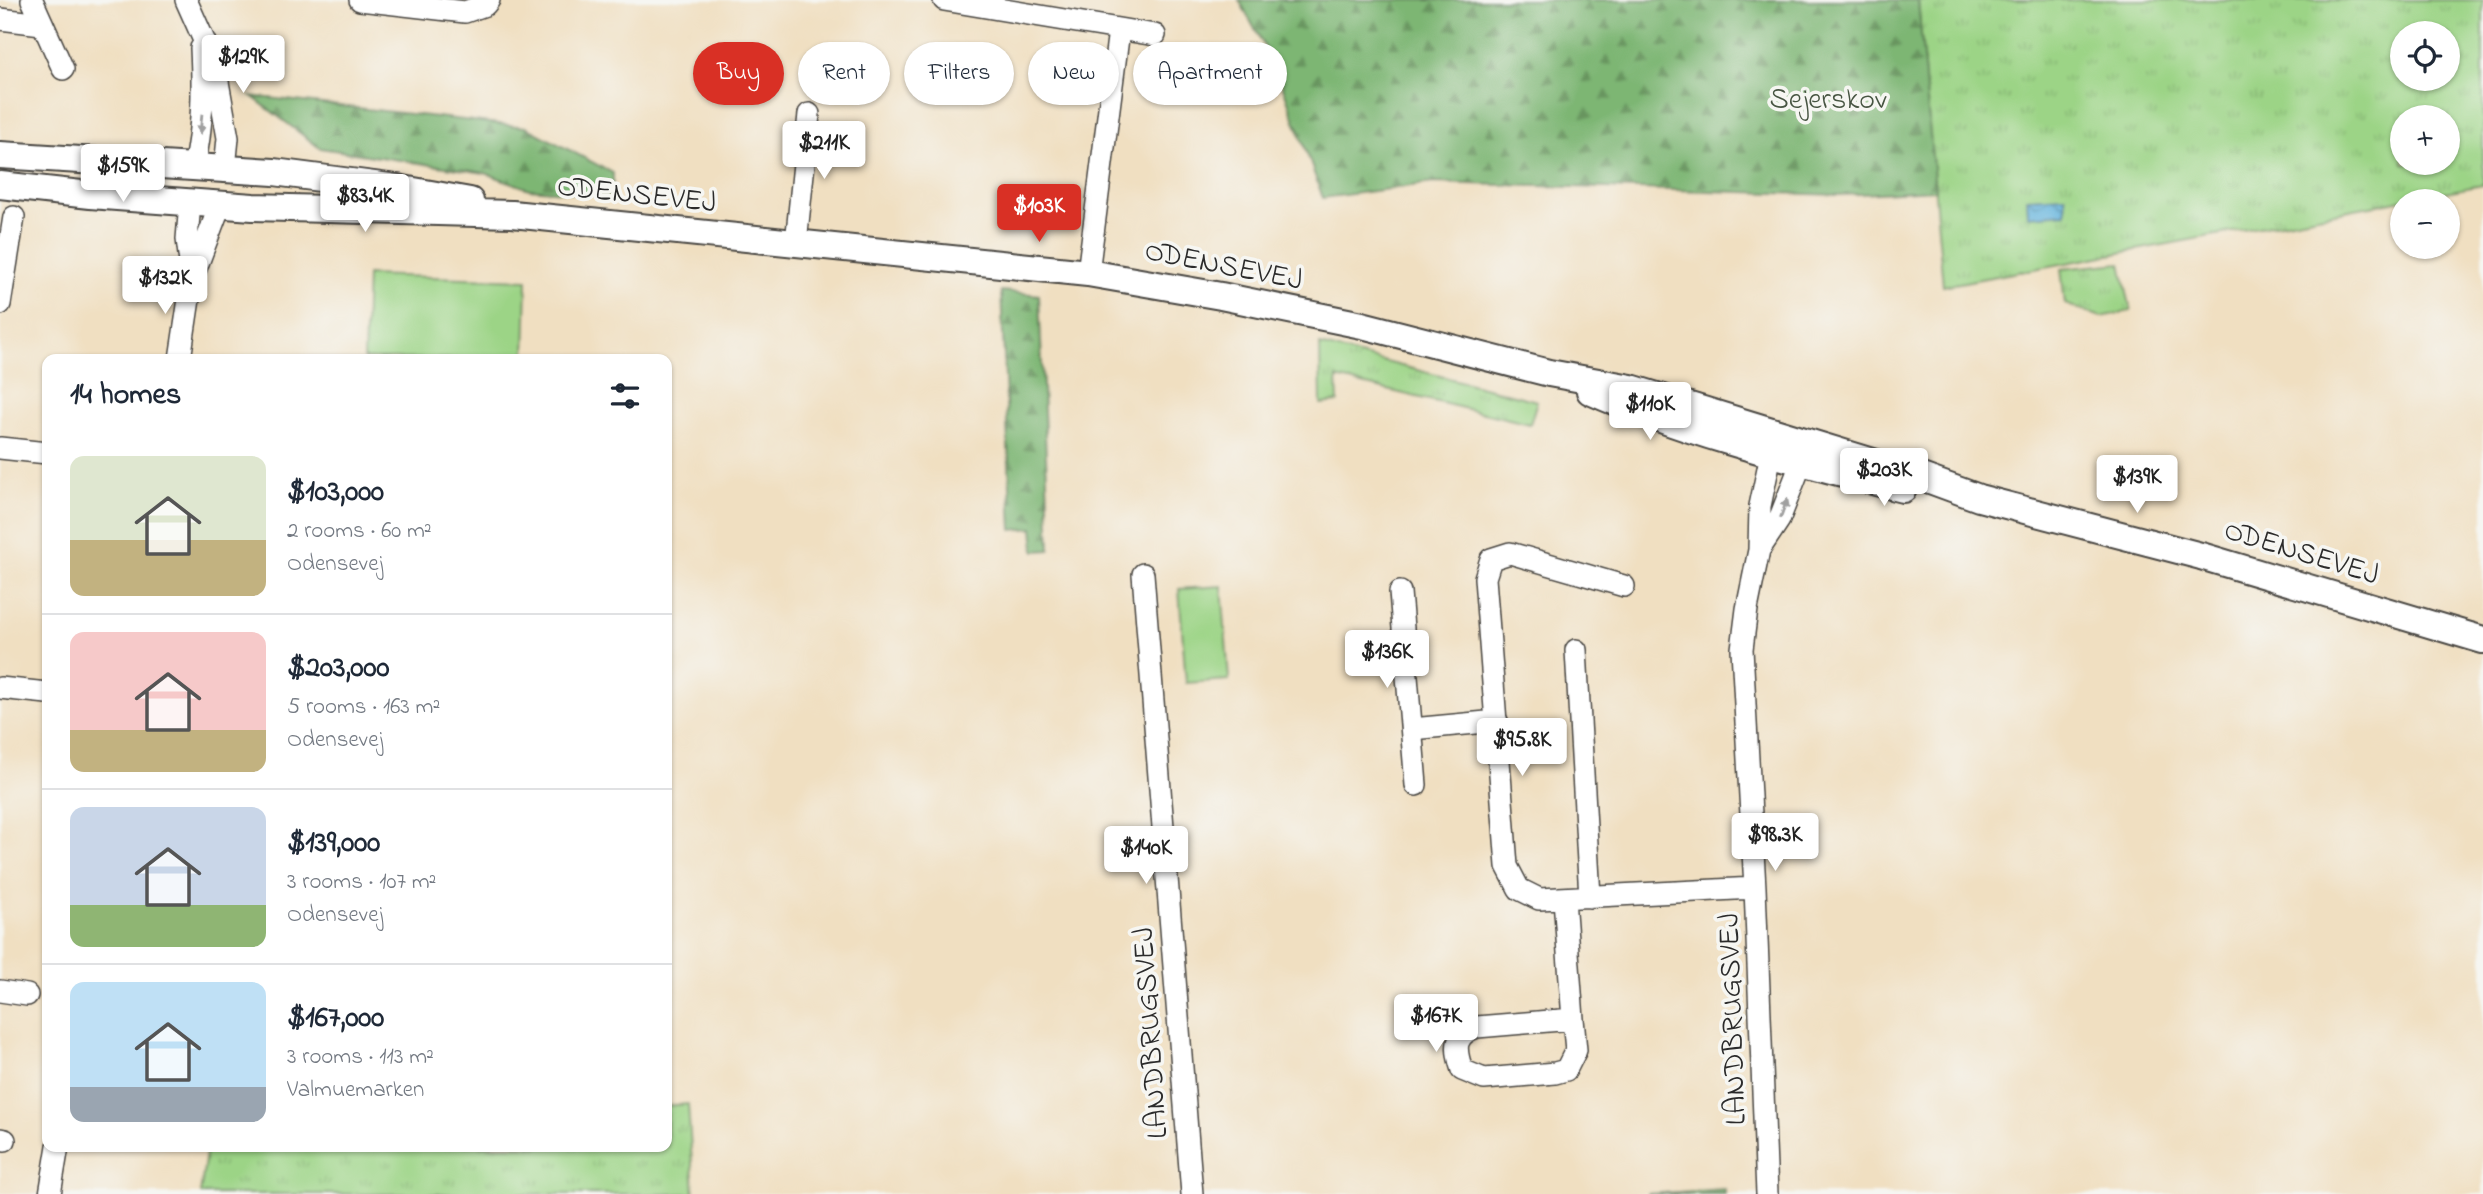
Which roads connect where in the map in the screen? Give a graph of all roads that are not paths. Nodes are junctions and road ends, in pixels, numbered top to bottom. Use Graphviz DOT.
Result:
graph roads {
  1 [pos="32,0"];
  2 [pos="186,0"];
  3 [pos="360,0"];
  4 [pos="489,0"];
  5 [pos="944,0"];
  6 [pos="0,19"];
  7 [pos="42,24"];
  8 [pos="1119,30"];
  9 [pos="200,32"];
  10 [pos="1155,35"];
  11 [pos="63,69"];
  12 [pos="809,114"];
  13 [pos="0,155"];
  14 [pos="0,178"];
  15 [pos="0,185"];
  16 [pos="192,185"];
  17 [pos="222,187"];
  18 [pos="512,214"];
  19 [pos="14,217"];
  20 [pos="796,243"];
  21 [pos="1088,273"];
  22 [pos="192,279"];
  23 [pos="0,304"];
  24 [pos="181,354"];
  25 [pos="1774,443"];
  26 [pos="0,448"];
  27 [pos="42,452"];
  28 [pos="1805,452"];
  29 [pos="1759,550"];
  30 [pos="1143,574"];
  31 [pos="1625,586"];
  32 [pos="1400,592"];
  33 [pos="2483,640"];
  34 [pos="1576,650"];
  35 [pos="0,688"];
  36 [pos="42,692"];
  37 [pos="1497,721"];
  38 [pos="1412,729"];
  39 [pos="1416,785"];
  40 [pos="1755,888"];
  41 [pos="1590,897"];
  42 [pos="1564,899"];
  43 [pos="0,991"];
  44 [pos="27,996"];
  45 [pos="1573,1019"];
  46 [pos="57,1152"];
  47 [pos="50,1194"];
  48 [pos="1192,1194"];
  49 [pos="1768,1194"];
  1 -- 7 [label="street"];
  2 -- 9 [label="street"];
  3 -- 4 [label="street"];
  5 -- 8 [label="street"];
  6 -- 7 [label="street"];
  7 -- 11 [label="street"];
  8 -- 10 [label="street"];
  8 -- 21 [label="street"];
  9 -- 16 [label="street, one-way"];
  9 -- 17 [label="street"];
  12 -- 20 [label="street"];
  13 -- 16 [label="main road"];
  14 -- 16 [label="main road"];
  15 -- 16 [label="main road"];
  16 -- 17 [label="main road"];
  16 -- 17 [label="main road"];
  16 -- 22 [label="street"];
  17 -- 18 [label="main road, ODENSEVEJ"];
  17 -- 18 [label="main road, ODENSEVEJ"];
  17 -- 22 [label="street"];
  18 -- 20 [label="main road, ODENSEVEJ"];
  19 -- 23 [label="street"];
  20 -- 21 [label="main road, ODENSEVEJ"];
  21 -- 25 [label="main road, ODENSEVEJ"];
  22 -- 24 [label="street"];
  25 -- 28 [label="main road, ODENSEVEJ"];
  25 -- 29 [label="street, LANDBRUGSVEJ"];
  26 -- 27 [label="street"];
  29 -- 28 [label="street, LANDBRUGSVEJ, one-way"];
  28 -- 33 [label="main road, ODENSEVEJ"];
  29 -- 40 [label="street, LANDBRUGSVEJ"];
  30 -- 48 [label="street, LANDBRUGSVEJ"];
  31 -- 37 [label="street"];
  32 -- 38 [label="street"];
  34 -- 41 [label="street"];
  35 -- 36 [label="street"];
  37 -- 38 [label="street"];
  37 -- 42 [label="street"];
  38 -- 39 [label="street"];
  40 -- 41 [label="street"];
  40 -- 49 [label="street, LANDBRUGSVEJ"];
  41 -- 42 [label="street"];
  42 -- 45 [label="street"];
  43 -- 44 [label="street"];
  45 -- 45 [label="street"];
  46 -- 47 [label="street"];
}
